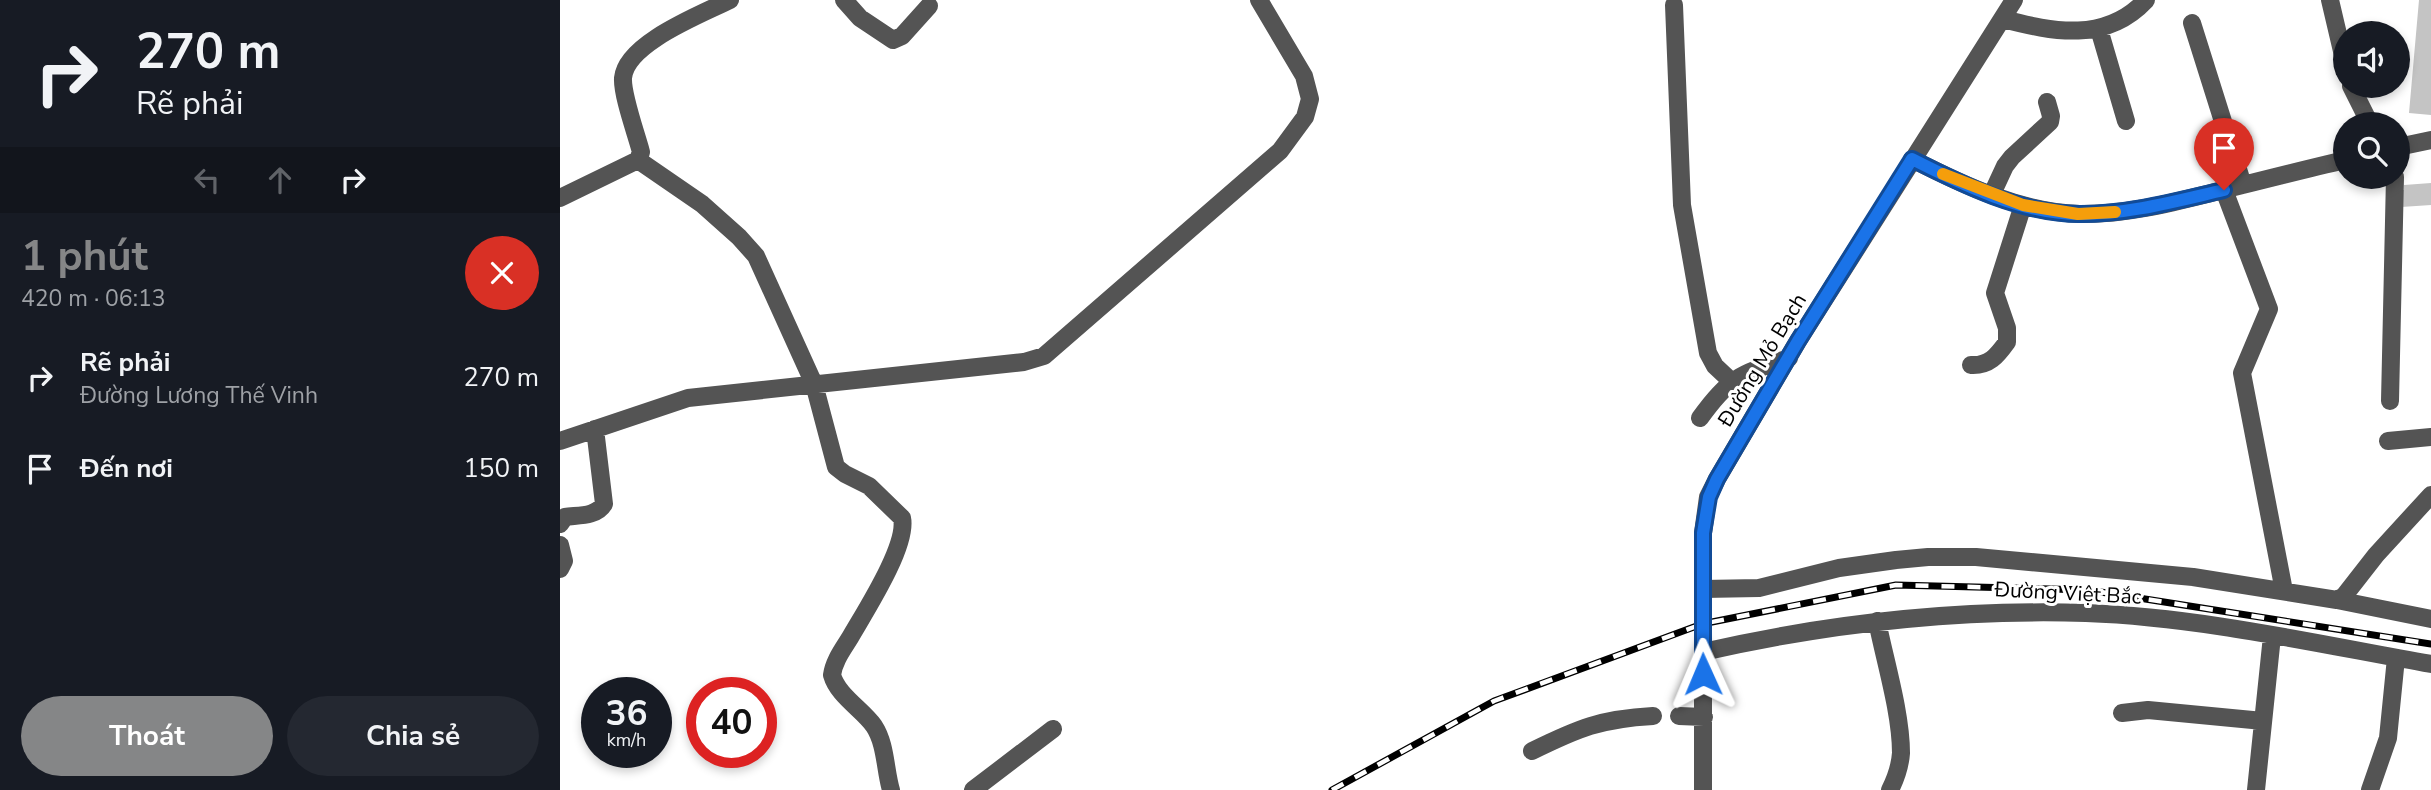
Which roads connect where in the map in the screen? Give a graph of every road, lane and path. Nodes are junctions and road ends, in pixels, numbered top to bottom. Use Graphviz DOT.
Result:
graph roads {
  1 [pos="730,0"];
  2 [pos="844,0"];
  3 [pos="1259,0"];
  4 [pos="2014,0"];
  5 [pos="2146,0"];
  6 [pos="2330,0"];
  7 [pos="1674,5"];
  8 [pos="929,6"];
  9 [pos="2003,19"];
  10 [pos="2335,21"];
  11 [pos="2192,23"];
  12 [pos="2099,29"];
  13 [pos="2047,102"];
  14 [pos="2126,121"];
  15 [pos="2431,140"];
  16 [pos="2410,144"];
  17 [pos="1912,159"];
  18 [pos="638,160"];
  19 [pos="2333,163"];
  20 [pos="2243,185"];
  21 [pos="2395,189"];
  22 [pos="2224,190"];
  23 [pos="1992,194"];
  24 [pos="560,198"];
  25 [pos="2023,205"];
  26 [pos="1789,358"];
  27 [pos="1971,365"];
  28 [pos="1731,381"];
  29 [pos="814,384"];
  30 [pos="2390,401"];
  31 [pos="1700,418"];
  32 [pos="595,429"];
  33 [pos="2431,437"];
  34 [pos="560,441"];
  35 [pos="2388,441"];
  36 [pos="2431,495"];
  37 [pos="560,524"];
  38 [pos="560,545"];
  39 [pos="560,569"];
  40 [pos="1703,589"];
  41 [pos="2284,591"];
  42 [pos="2337,600"];
  43 [pos="2431,619"];
  44 [pos="1877,621"];
  45 [pos="2272,636"];
  46 [pos="1703,652"];
  47 [pos="2396,658"];
  48 [pos="2431,664"];
  49 [pos="2122,713"];
  50 [pos="1653,716"];
  51 [pos="1679,716"];
  52 [pos="1704,717"];
  53 [pos="2263,721"];
  54 [pos="1053,729"];
  55 [pos="1532,751"];
  56 [pos="891,790"];
  57 [pos="974,790"];
  58 [pos="1703,790"];
  59 [pos="1890,790"];
  60 [pos="2256,790"];
  61 [pos="2370,790"];
  1 -- 18 [label="street"];
  2 -- 8 [label="street"];
  3 -- 29 [label="street"];
  4 -- 9 [label="street, Đường Mỏ Bạch"];
  5 -- 12 [label="street"];
  6 -- 10 [label="street"];
  7 -- 28 [label="street"];
  9 -- 12 [label="street"];
  9 -- 17 [label="street, Đường Mỏ Bạch"];
  11 -- 20 [label="street"];
  12 -- 14 [label="street"];
  13 -- 23 [label="street"];
  15 -- 16 [label="street"];
  17 -- 23 [label="street"];
  17 -- 26 [label="street, Đường Mỏ Bạch"];
  18 -- 24 [label="street"];
  18 -- 29 [label="street"];
  19 -- 20 [label="street"];
  20 -- 22 [label="street"];
  21 -- 30 [label="street"];
  22 -- 25 [label="street"];
  22 -- 41 [label="street"];
  23 -- 25 [label="street"];
  25 -- 27 [label="street"];
  26 -- 28 [label="street"];
  26 -- 40 [label="street, Đường Mỏ Bạch"];
  28 -- 31 [label="street"];
  29 -- 32 [label="street"];
  29 -- 56 [label="street"];
  32 -- 34 [label="street"];
  32 -- 37 [label="street"];
  33 -- 35 [label="street"];
  36 -- 42 [label="street"];
  38 -- 39 [label="street"];
  40 -- 41 [label="street"];
  40 -- 46 [label="street, Đường Mỏ Bạch"];
  41 -- 42 [label="street"];
  42 -- 43 [label="street"];
  44 -- 45 [label="street, Đường Việt Bắc"];
  44 -- 46 [label="street, Đường Việt Bắc"];
  44 -- 59 [label="street"];
  45 -- 47 [label="street, Đường Việt Bắc"];
  45 -- 53 [label="street"];
  46 -- 52 [label="street, Đường Mỏ Bạch"];
  47 -- 48 [label="street, Đường Việt Bắc"];
  47 -- 61 [label="street"];
  49 -- 53 [label="street"];
  50 -- 55 [label="street"];
  51 -- 52 [label="street"];
  52 -- 58 [label="street, Đường Mỏ Bạch"];
  53 -- 60 [label="street"];
  54 -- 57 [label="street"];
}
